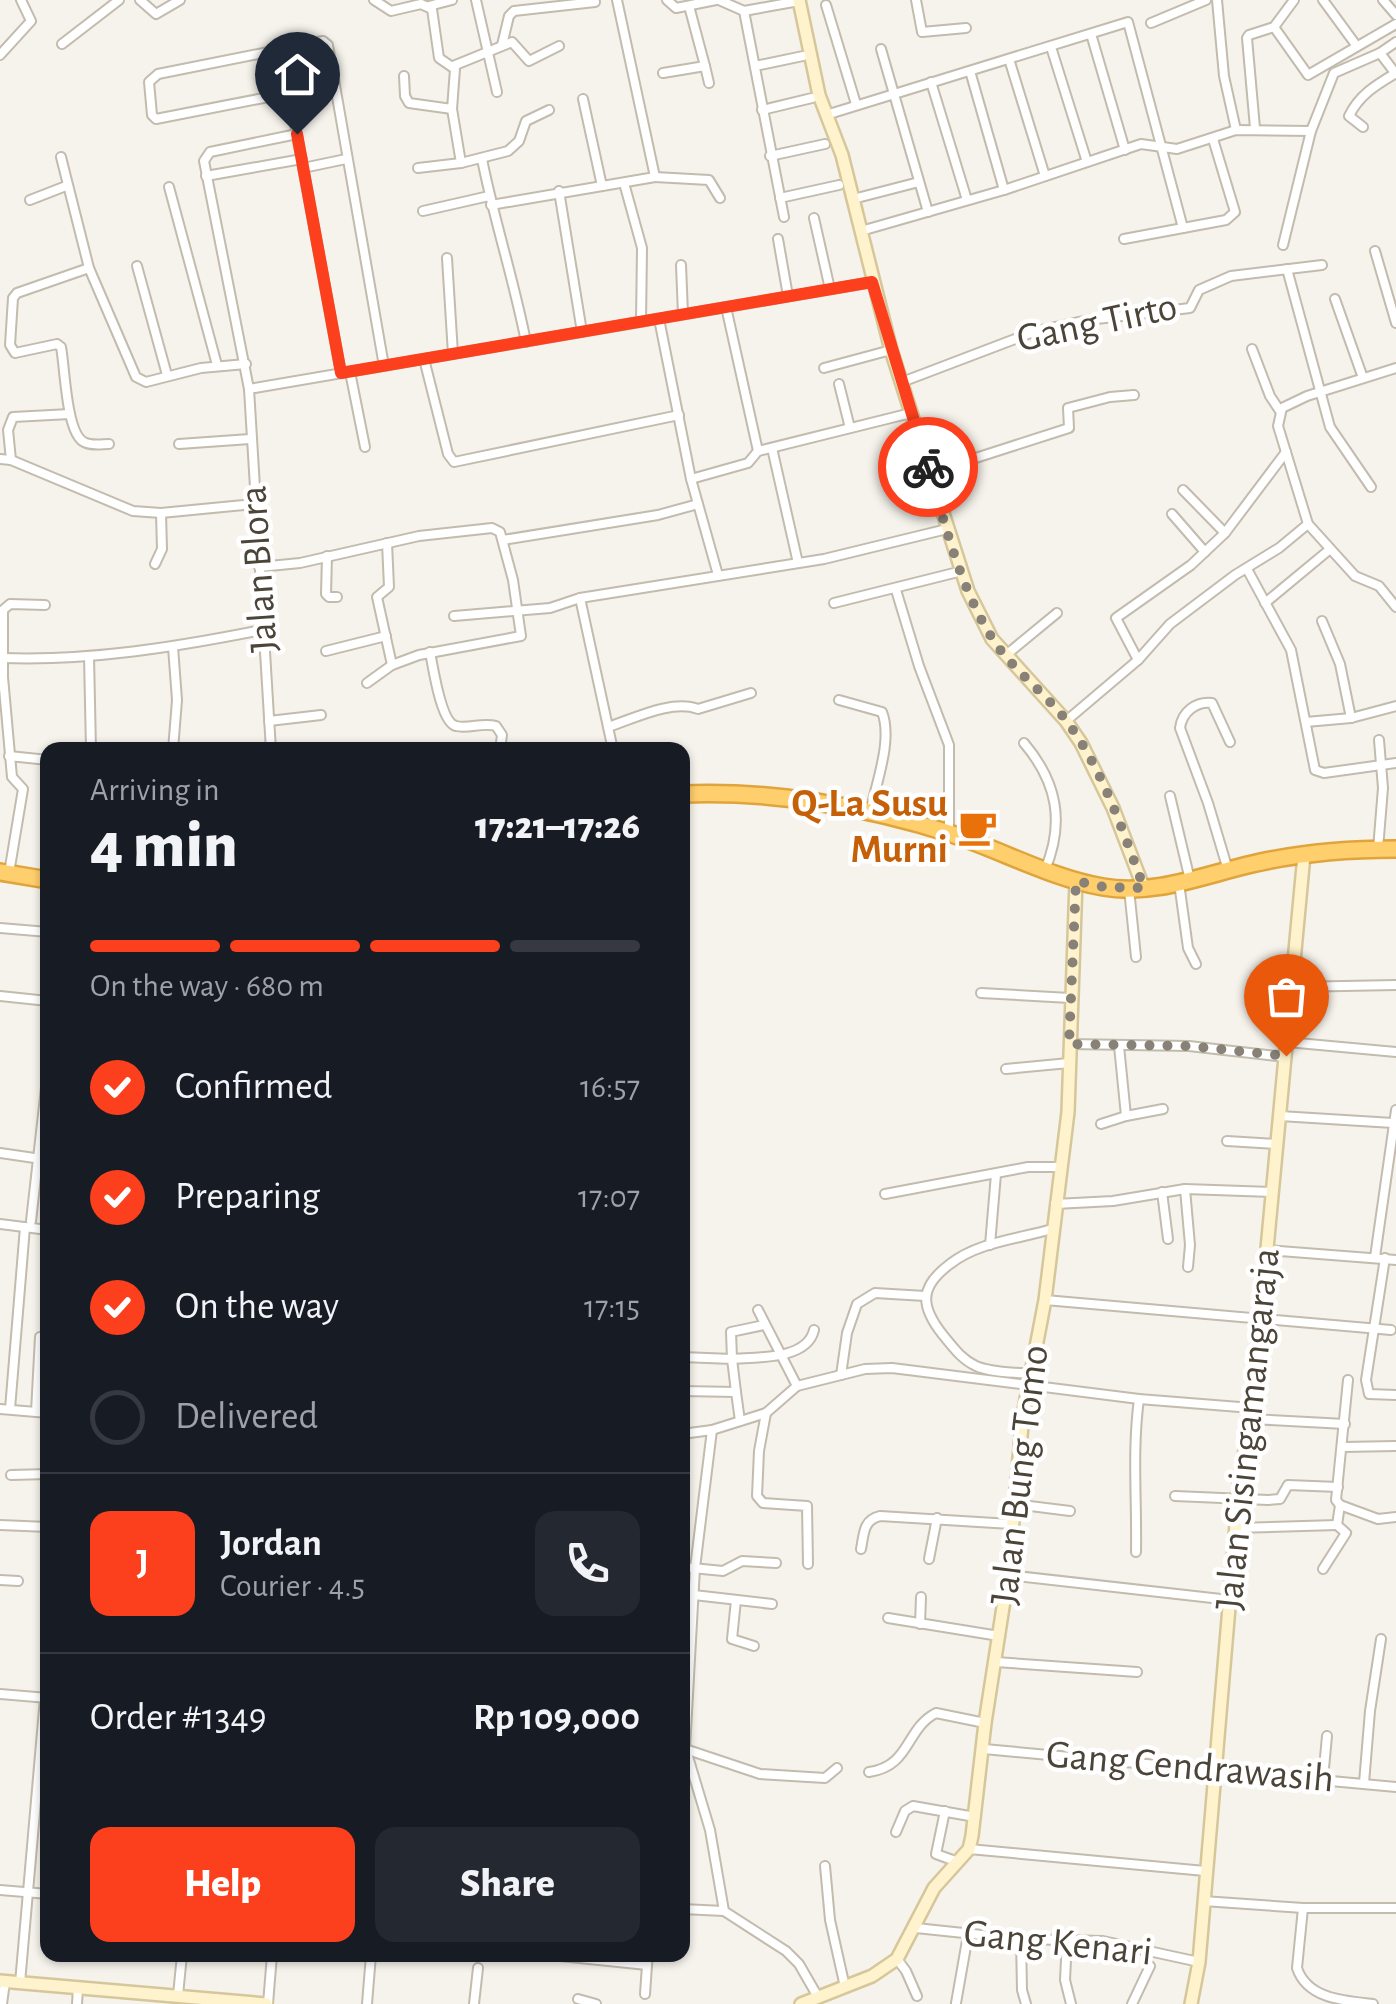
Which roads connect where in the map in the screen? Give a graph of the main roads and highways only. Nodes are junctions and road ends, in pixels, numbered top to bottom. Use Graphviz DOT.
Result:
graph roads {
  1 [pos="690,794"];
  2 [pos="1396,848"];
  3 [pos="5,873"];
  4 [pos="40,879"];
  1 -- 2 [label="highway"];
  3 -- 4 [label="highway"];
}
